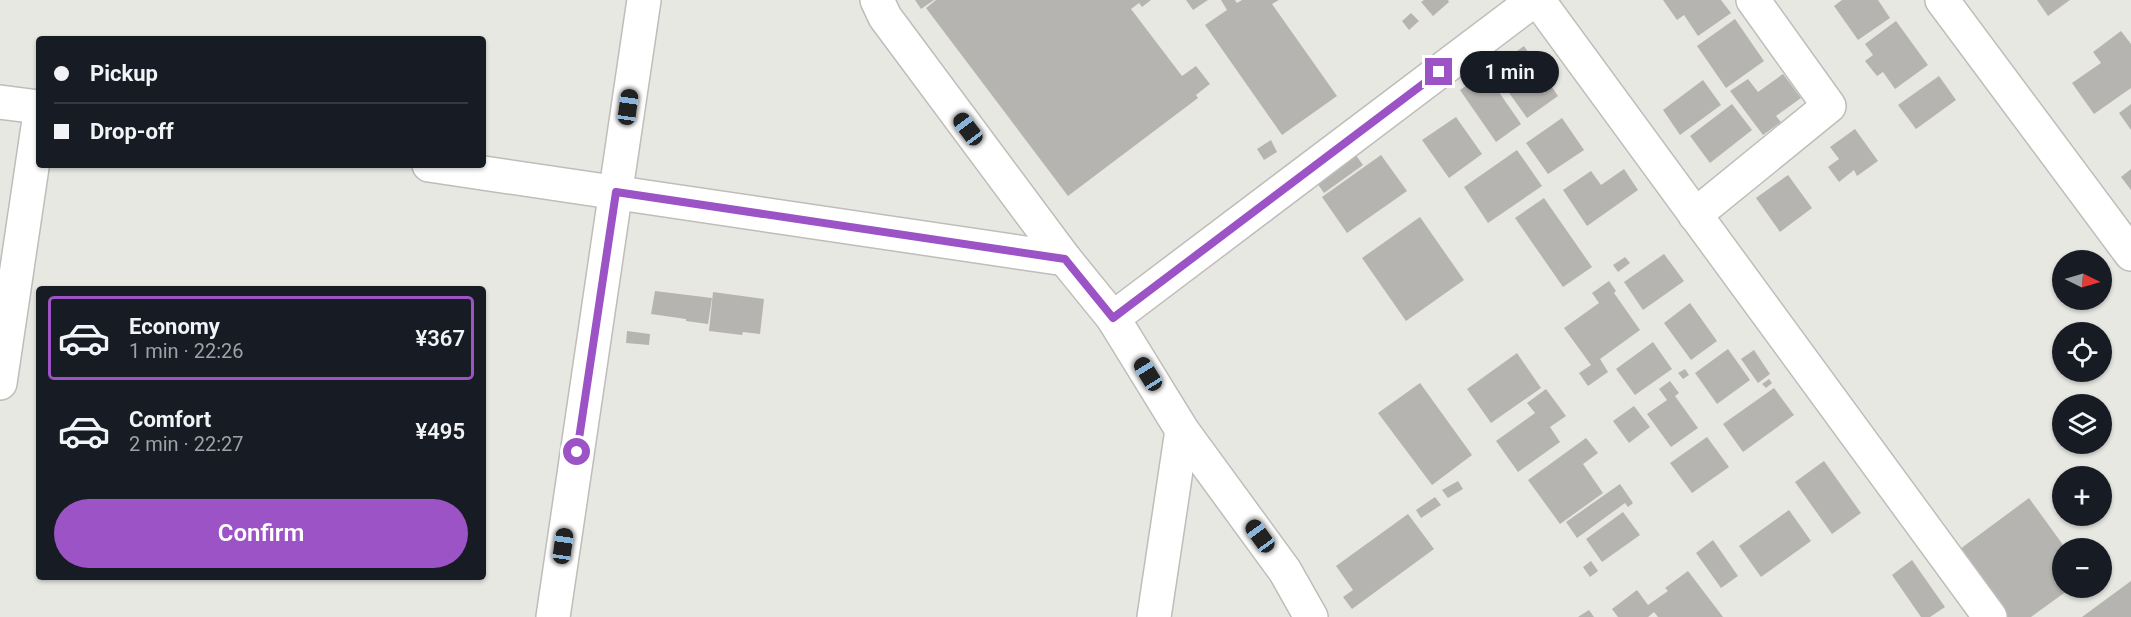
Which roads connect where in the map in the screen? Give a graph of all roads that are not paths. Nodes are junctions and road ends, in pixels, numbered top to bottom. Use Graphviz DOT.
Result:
graph roads {
  1 [pos="644,0"];
  2 [pos="877,0"];
  3 [pos="1536,0"];
  4 [pos="1753,0"];
  5 [pos="1942,0"];
  6 [pos="0,102"];
  7 [pos="36,107"];
  8 [pos="36,140"];
  9 [pos="450,168"];
  10 [pos="616,192"];
  11 [pos="1695,215"];
  12 [pos="2131,254"];
  13 [pos="1065,259"];
  14 [pos="1113,318"];
  15 [pos="0,383"];
  16 [pos="1182,430"];
  17 [pos="553,617"];
  18 [pos="1154,617"];
  19 [pos="1311,617"];
  20 [pos="1990,617"];
  1 -- 10 [label="street"];
  2 -- 13 [label="street"];
  3 -- 11 [label="street"];
  3 -- 14 [label="street"];
  4 -- 11 [label="street"];
  5 -- 12 [label="street"];
  6 -- 7 [label="street"];
  8 -- 15 [label="street"];
  9 -- 10 [label="street"];
  10 -- 13 [label="street"];
  10 -- 17 [label="street"];
  11 -- 20 [label="street"];
  13 -- 14 [label="street"];
  14 -- 16 [label="street"];
  16 -- 18 [label="street"];
  16 -- 19 [label="street"];
}
